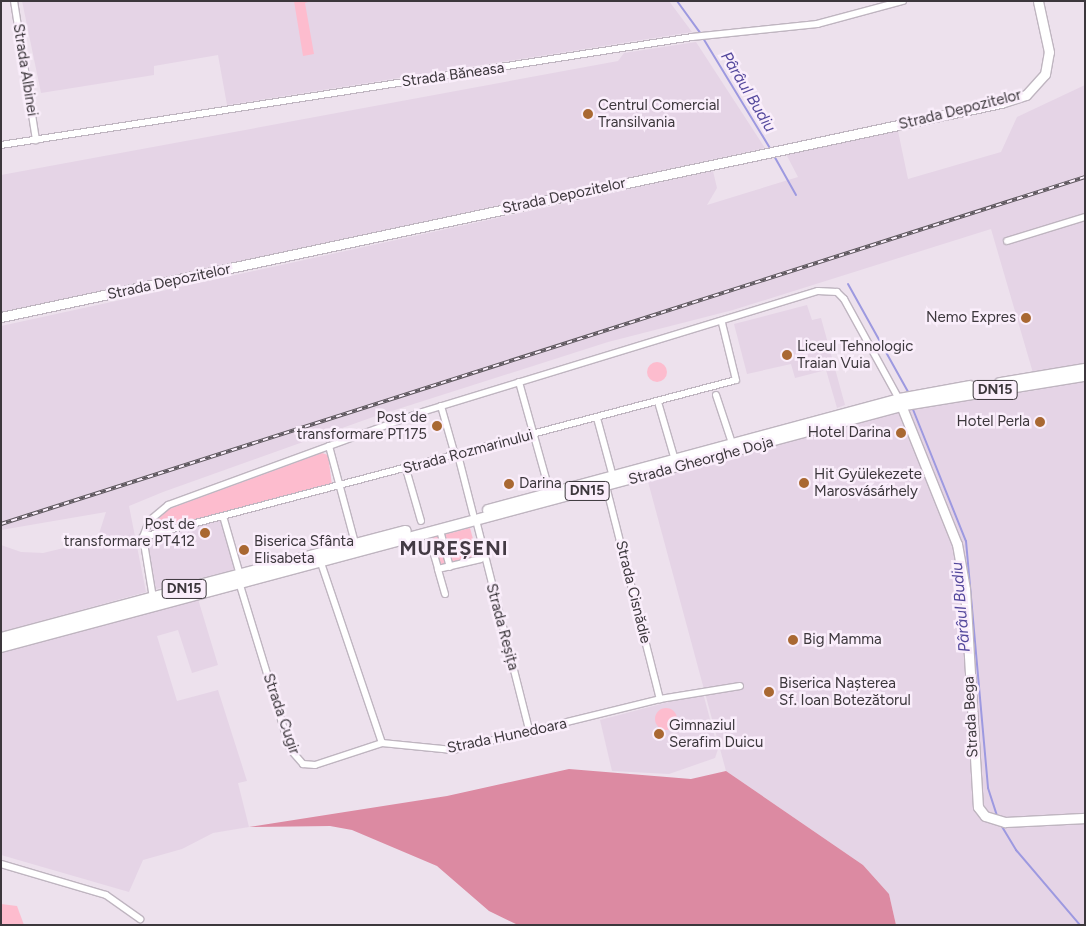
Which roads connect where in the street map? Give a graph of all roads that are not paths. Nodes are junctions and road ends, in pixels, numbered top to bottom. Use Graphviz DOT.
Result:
graph roads {
  1 [pos="14,1"];
  2 [pos="903,1"];
  3 [pos="1038,1"];
  4 [pos="36,140"];
  5 [pos="1,145"];
  6 [pos="1085,217"];
  7 [pos="1006,242"];
  8 [pos="1,317"];
  9 [pos="722,323"];
  10 [pos="1085,369"];
  11 [pos="1085,376"];
  12 [pos="520,382"];
  13 [pos="716,395"];
  14 [pos="906,401"];
  15 [pos="658,402"];
  16 [pos="441,406"];
  17 [pos="597,418"];
  18 [pos="534,434"];
  19 [pos="328,446"];
  20 [pos="734,448"];
  21 [pos="456,455"];
  22 [pos="675,460"];
  23 [pos="406,469"];
  24 [pos="613,477"];
  25 [pos="606,486"];
  26 [pos="340,487"];
  27 [pos="550,493"];
  28 [pos="223,516"];
  29 [pos="475,517"];
  30 [pos="421,521"];
  31 [pos="441,534"];
  32 [pos="143,538"];
  33 [pos="355,543"];
  34 [pos="431,544"];
  35 [pos="320,557"];
  36 [pos="481,559"];
  37 [pos="450,567"];
  38 [pos="438,570"];
  39 [pos="239,578"];
  40 [pos="445,594"];
  41 [pos="153,598"];
  42 [pos="1,638"];
  43 [pos="1,647"];
  44 [pos="740,686"];
  45 [pos="660,698"];
  46 [pos="530,733"];
  47 [pos="382,743"];
  48 [pos="1085,818"];
  49 [pos="1,864"];
  50 [pos="140,920"];
  1 -- 4 [label="street, Strada Albinei"];
  2 -- 4 [label="street, Strada Băneasa"];
  3 -- 8 [label="street, Strada Depozitelor"];
  4 -- 5 [label="street, Strada Băneasa"];
  6 -- 7 [label="street"];
  9 -- 12 [label="street"];
  9 -- 14 [label="street"];
  9 -- 15 [label="street, Strada Rozmarinului"];
  10 -- 14 [label="main road, Strada Gheorghe Doja / DN15"];
  11 -- 14 [label="main road, Strada Gheorghe Doja / DN15"];
  12 -- 16 [label="street"];
  12 -- 18 [label="street"];
  13 -- 20 [label="street"];
  14 -- 20 [label="main road, Strada Gheorghe Doja / DN15"];
  14 -- 48 [label="street, Strada Bega"];
  15 -- 17 [label="street, Strada Rozmarinului"];
  15 -- 22 [label="street"];
  16 -- 19 [label="street"];
  16 -- 21 [label="street, Strada Reșița"];
  17 -- 18 [label="street, Strada Rozmarinului"];
  17 -- 24 [label="street"];
  18 -- 21 [label="street, Strada Rozmarinului"];
  18 -- 27 [label="street"];
  19 -- 26 [label="street"];
  19 -- 32 [label="street"];
  20 -- 22 [label="main road, Strada Gheorghe Doja / DN15"];
  20 -- 25 [label="main road, Strada Gheorghe Doja / DN15"];
  21 -- 23 [label="street, Strada Rozmarinului"];
  21 -- 29 [label="street, Strada Reșița"];
  22 -- 24 [label="main road, Strada Gheorghe Doja / DN15"];
  23 -- 26 [label="street, Strada Rozmarinului"];
  23 -- 30 [label="street"];
  24 -- 27 [label="main road, Strada Gheorghe Doja / DN15"];
  25 -- 29 [label="main road, Strada Gheorghe Doja / DN15"];
  25 -- 45 [label="street, Strada Cisnădie"];
  26 -- 28 [label="street, Strada Rozmarinului"];
  26 -- 33 [label="street"];
  27 -- 29 [label="main road, Strada Gheorghe Doja / DN15"];
  28 -- 32 [label="street, Strada Rozmarinului"];
  28 -- 39 [label="street"];
  29 -- 33 [label="main road, Strada Gheorghe Doja / DN15"];
  29 -- 35 [label="main road, Strada Gheorghe Doja / DN15"];
  29 -- 46 [label="street, Strada Reșița"];
  31 -- 37 [label="street"];
  32 -- 41 [label="street"];
  33 -- 35 [label="main road, Strada Gheorghe Doja / DN15"];
  34 -- 38 [label="street"];
  35 -- 39 [label="main road, Strada Gheorghe Doja / DN15"];
  35 -- 47 [label="street"];
  36 -- 37 [label="street"];
  37 -- 38 [label="street"];
  38 -- 40 [label="street"];
  39 -- 41 [label="main road, Strada Gheorghe Doja / DN15"];
  39 -- 43 [label="main road, Strada Gheorghe Doja / DN15"];
  39 -- 47 [label="street, Strada Cugir"];
  41 -- 42 [label="main road, Strada Gheorghe Doja / DN15"];
  44 -- 45 [label="street, Strada Hunedoara"];
  45 -- 46 [label="street, Strada Hunedoara"];
  46 -- 47 [label="street, Strada Hunedoara"];
  49 -- 50 [label="street"];
}
